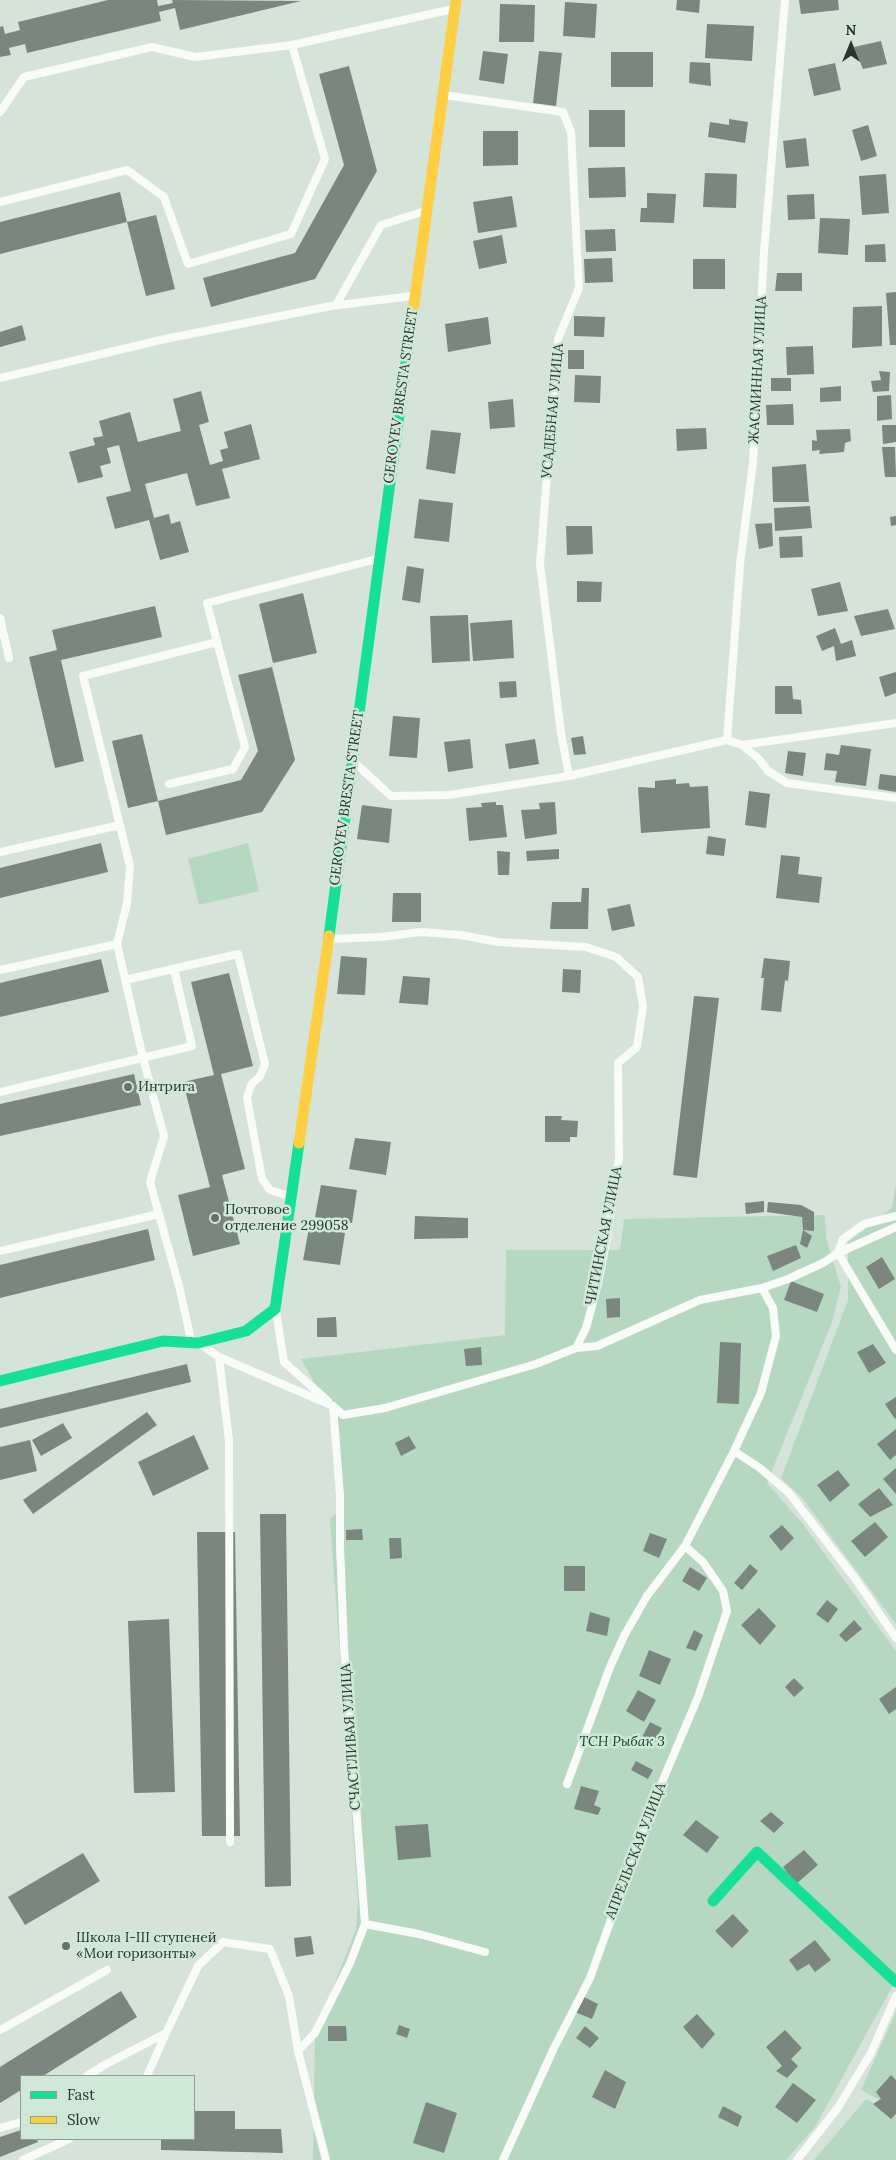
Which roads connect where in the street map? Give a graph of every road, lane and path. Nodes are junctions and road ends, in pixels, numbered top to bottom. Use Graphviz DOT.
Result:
graph roads {
  1 [pos="785,0"];
  2 [pos="456,4"];
  3 [pos="292,45"];
  4 [pos="442,95"];
  5 [pos="0,112"];
  6 [pos="0,202"];
  7 [pos="426,211"];
  8 [pos="414,296"];
  9 [pos="336,305"];
  10 [pos="0,378"];
  11 [pos="379,559"];
  12 [pos="0,618"];
  13 [pos="217,642"];
  14 [pos="9,658"];
  15 [pos="896,723"];
  16 [pos="727,740"];
  17 [pos="742,745"];
  18 [pos="351,760"];
  19 [pos="569,776"];
  20 [pos="169,784"];
  21 [pos="896,798"];
  22 [pos="120,825"];
  23 [pos="0,852"];
  24 [pos="328,940"];
  25 [pos="117,944"];
  26 [pos="174,969"];
  27 [pos="0,970"];
  28 [pos="125,980"];
  29 [pos="143,1058"];
  30 [pos="0,1092"];
  31 [pos="290,1196"];
  32 [pos="158,1214"];
  33 [pos="896,1216"];
  34 [pos="896,1227"];
  35 [pos="0,1251"];
  36 [pos="838,1253"];
  37 [pos="762,1288"];
  38 [pos="276,1309"];
  39 [pos="195,1342"];
  40 [pos="576,1348"];
  41 [pos="896,1350"];
  42 [pos="219,1357"];
  43 [pos="0,1381"];
  44 [pos="333,1406"];
  45 [pos="734,1451"];
  46 [pos="685,1546"];
  47 [pos="896,1638"];
  48 [pos="568,1784"];
  49 [pos="230,1842"];
  50 [pos="713,1901"];
  51 [pos="365,1924"];
  52 [pos="485,1952"];
  53 [pos="107,1970"];
  54 [pos="896,1982"];
  55 [pos="896,1996"];
  56 [pos="0,2030"];
  57 [pos="166,2033"];
  58 [pos="298,2051"];
  59 [pos="89,2075"];
  60 [pos="146,2075"];
  61 [pos="20,2122"];
  62 [pos="0,2128"];
  63 [pos="67,2140"];
  64 [pos="23,2160"];
  65 [pos="326,2160"];
  66 [pos="503,2160"];
  67 [pos="797,2160"];
  1 -- 16 [label="lane, ЖАСМИННАЯ УЛИЦА"];
  2 -- 3 [label="lane"];
  2 -- 4 [label="street, GEROYEV BRESTA STREET"];
  3 -- 5 [label="lane"];
  3 -- 6 [label="lane"];
  4 -- 7 [label="street, GEROYEV BRESTA STREET"];
  4 -- 19 [label="lane, УСАДЕБНАЯ УЛИЦА"];
  7 -- 8 [label="street, GEROYEV BRESTA STREET"];
  7 -- 9 [label="lane"];
  8 -- 9 [label="lane"];
  8 -- 11 [label="street, GEROYEV BRESTA STREET"];
  9 -- 10 [label="lane"];
  11 -- 13 [label="lane"];
  11 -- 18 [label="street, GEROYEV BRESTA STREET"];
  12 -- 14 [label="lane"];
  13 -- 20 [label="lane"];
  13 -- 22 [label="lane"];
  15 -- 17 [label="lane"];
  16 -- 17 [label="lane"];
  16 -- 19 [label="lane"];
  17 -- 21 [label="lane"];
  18 -- 19 [label="lane"];
  18 -- 24 [label="street, GEROYEV BRESTA STREET"];
  22 -- 23 [label="lane"];
  22 -- 25 [label="lane"];
  24 -- 31 [label="street, GEROYEV BRESTA STREET"];
  24 -- 40 [label="lane, ЧИТИНСКАЯ УЛИЦА"];
  25 -- 27 [label="lane"];
  25 -- 28 [label="lane"];
  26 -- 28 [label="lane"];
  26 -- 29 [label="lane"];
  26 -- 31 [label="lane"];
  28 -- 29 [label="lane"];
  29 -- 30 [label="lane"];
  29 -- 32 [label="lane"];
  31 -- 38 [label="street, GEROYEV BRESTA STREET"];
  32 -- 35 [label="lane"];
  32 -- 39 [label="lane"];
  33 -- 36 [label="lane"];
  34 -- 36 [label="lane"];
  36 -- 37 [label="lane"];
  36 -- 41 [label="lane"];
  37 -- 40 [label="lane"];
  37 -- 45 [label="lane"];
  38 -- 39 [label="street"];
  38 -- 44 [label="lane"];
  39 -- 42 [label="lane"];
  39 -- 43 [label="street"];
  40 -- 44 [label="lane"];
  42 -- 44 [label="lane"];
  42 -- 49 [label="lane"];
  44 -- 51 [label="lane, СЧАСТЛИВАЯ УЛИЦА"];
  45 -- 46 [label="lane"];
  45 -- 47 [label="lane"];
  46 -- 48 [label="lane"];
  46 -- 66 [label="lane, АПРЕЛЬСКАЯ УЛИЦА"];
  50 -- 54 [label="street"];
  51 -- 52 [label="lane"];
  51 -- 58 [label="lane, СЧАСТЛИВАЯ УЛИЦА"];
  53 -- 56 [label="lane"];
  55 -- 67 [label="lane"];
  57 -- 58 [label="lane"];
  57 -- 59 [label="lane"];
  57 -- 60 [label="lane"];
  58 -- 65 [label="lane"];
  61 -- 62 [label="lane"];
  63 -- 64 [label="lane"];
}
